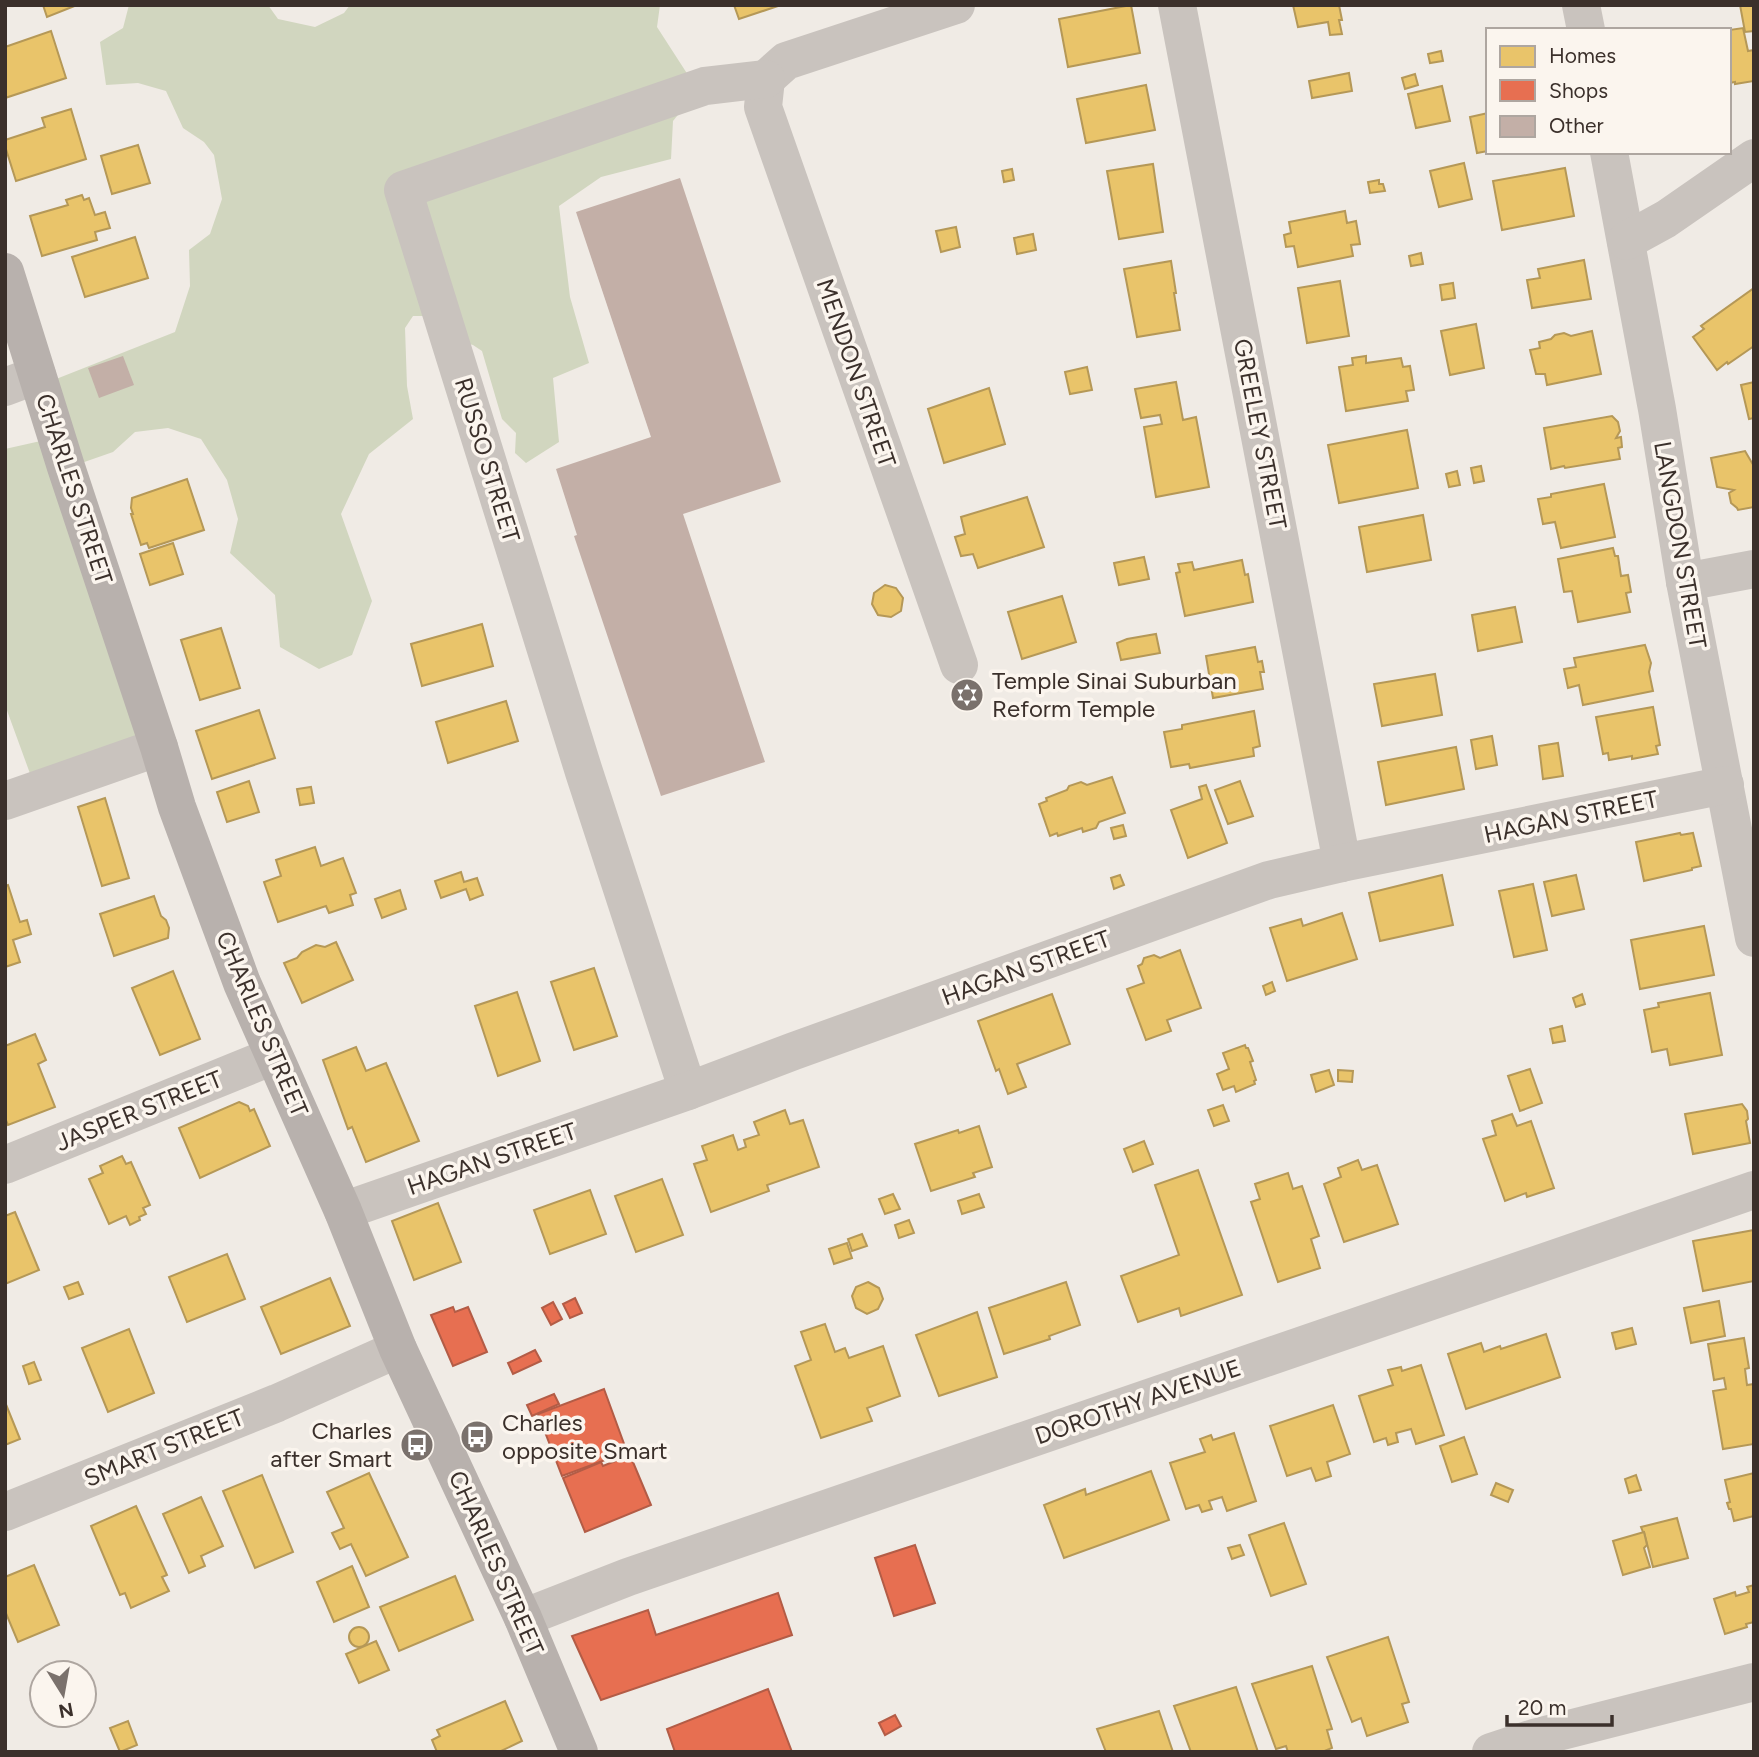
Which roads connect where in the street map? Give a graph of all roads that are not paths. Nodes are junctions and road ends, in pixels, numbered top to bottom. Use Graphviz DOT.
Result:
graph roads {
  1 [pos="956,5"];
  2 [pos="1177,5"];
  3 [pos="1581,5"];
  4 [pos="1586,28"];
  5 [pos="766,79"];
  6 [pos="1609,154"];
  7 [pos="1754,158"];
  8 [pos="1626,241"];
  9 [pos="5,272"];
  10 [pos="21,381"];
  11 [pos="1754,569"];
  12 [pos="1685,582"];
  13 [pos="959,665"];
  14 [pos="159,747"];
  15 [pos="1725,785"];
  16 [pos="5,801"];
  17 [pos="1342,863"];
  18 [pos="1754,938"];
  19 [pos="273,1056"];
  20 [pos="688,1091"];
  21 [pos="5,1165"];
  22 [pos="1754,1190"];
  23 [pos="343,1211"];
  24 [pos="398,1349"];
  25 [pos="5,1512"];
  26 [pos="523,1618"];
  27 [pos="1754,1682"];
  28 [pos="579,1752"];
  29 [pos="1491,1752"];
  1 -- 5 [label="street"];
  2 -- 17 [label="street, GREELEY STREET"];
  3 -- 4 [label="street"];
  5 -- 13 [label="street, MENDON STREET"];
  5 -- 20 [label="street, RUSSO STREET"];
  6 -- 8 [label="street, LANGDON STREET"];
  7 -- 8 [label="street"];
  8 -- 12 [label="street, LANGDON STREET"];
  9 -- 10 [label="main road, CHARLES STREET"];
  10 -- 14 [label="main road, CHARLES STREET"];
  11 -- 12 [label="street"];
  12 -- 15 [label="street, LANGDON STREET"];
  14 -- 16 [label="street"];
  14 -- 19 [label="main road, CHARLES STREET"];
  15 -- 17 [label="street, HAGAN STREET"];
  15 -- 18 [label="street, LANGDON STREET"];
  17 -- 20 [label="street, HAGAN STREET"];
  19 -- 21 [label="street, JASPER STREET"];
  19 -- 23 [label="main road, CHARLES STREET"];
  20 -- 23 [label="street, HAGAN STREET"];
  22 -- 26 [label="street, DOROTHY AVENUE"];
  23 -- 24 [label="main road, CHARLES STREET"];
  24 -- 25 [label="street, SMART STREET"];
  24 -- 26 [label="main road, CHARLES STREET"];
  26 -- 28 [label="main road, CHARLES STREET"];
  27 -- 29 [label="street"];
}
